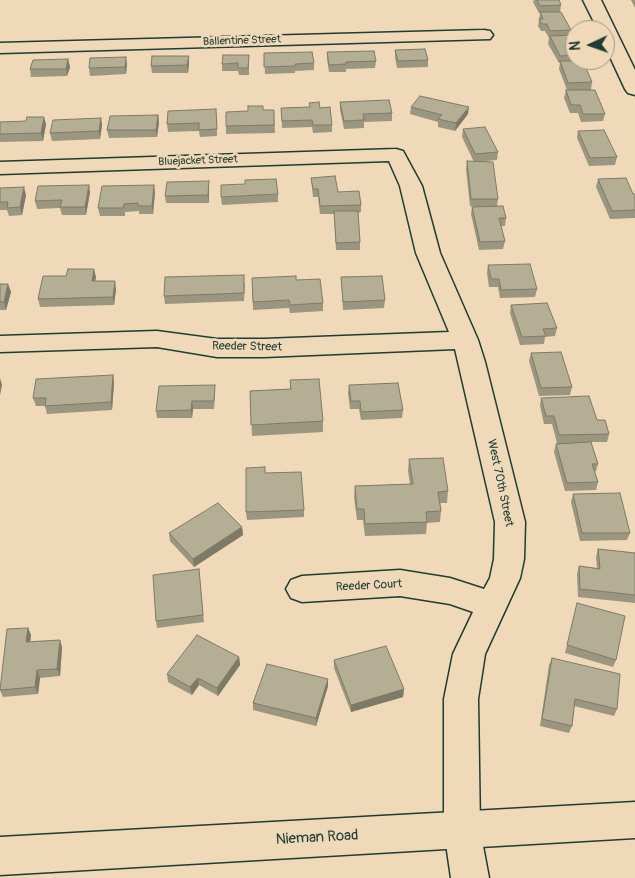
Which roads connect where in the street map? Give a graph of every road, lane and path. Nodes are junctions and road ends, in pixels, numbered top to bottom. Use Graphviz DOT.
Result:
graph roads {
  1 [pos="592,0"];
  2 [pos="484,35"];
  3 [pos="0,48"];
  4 [pos="635,89"];
  5 [pos="396,155"];
  6 [pos="0,168"];
  7 [pos="465,340"];
  8 [pos="0,344"];
  9 [pos="302,589"];
  10 [pos="493,604"];
  11 [pos="635,820"];
  12 [pos="462,830"];
  13 [pos="1,864"];
  14 [pos="470,878"];
  1 -- 4 [label="street"];
  2 -- 3 [label="street, Ballentine Street"];
  5 -- 6 [label="street, Bluejacket Street"];
  5 -- 7 [label="street, West 70th Street"];
  7 -- 8 [label="street, Reeder Street"];
  7 -- 10 [label="street, West 70th Street"];
  9 -- 10 [label="street, Reeder Court"];
  10 -- 12 [label="street, West 70th Street"];
  11 -- 12 [label="street, Nieman Road"];
  12 -- 13 [label="street, Nieman Road"];
  12 -- 14 [label="street, West 70th Street"];
}
